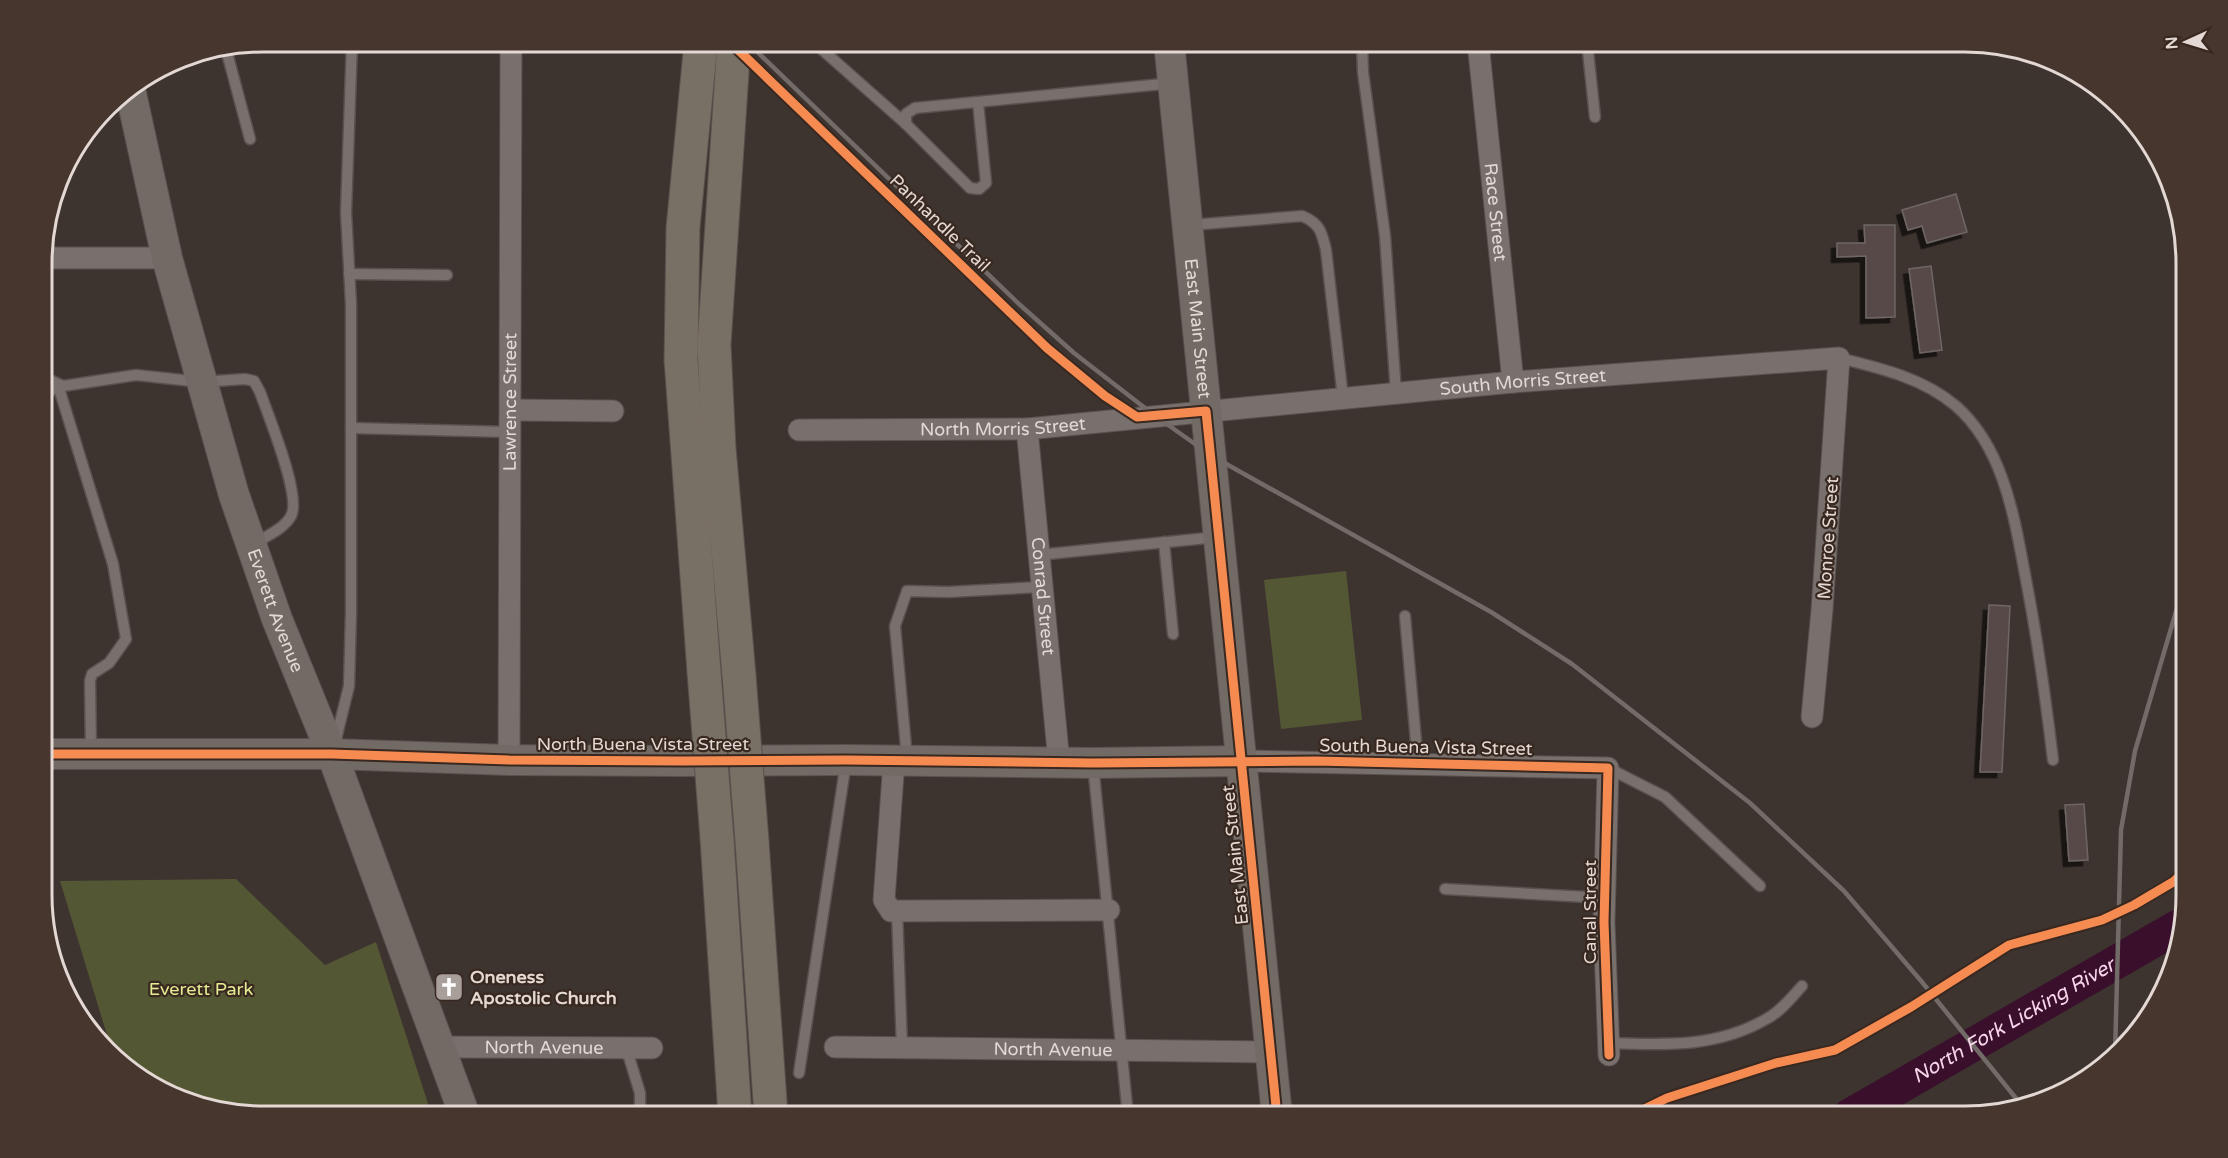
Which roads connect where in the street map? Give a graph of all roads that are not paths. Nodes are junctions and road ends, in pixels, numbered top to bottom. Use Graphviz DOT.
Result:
graph roads {
  1 [pos="1170,52"];
  2 [pos="1362,52"];
  3 [pos="1479,52"];
  4 [pos="1588,52"];
  5 [pos="352,53"];
  6 [pos="511,53"];
  7 [pos="700,53"];
  8 [pos="733,53"];
  9 [pos="826,53"];
  10 [pos="228,56"];
  11 [pos="1173,83"];
  12 [pos="132,98"];
  13 [pos="978,102"];
  14 [pos="1595,117"];
  15 [pos="906,124"];
  16 [pos="250,139"];
  17 [pos="1187,225"];
  18 [pos="53,258"];
  19 [pos="167,258"];
  20 [pos="349,274"];
  21 [pos="447,275"];
  22 [pos="1839,358"];
  23 [pos="53,382"];
  24 [pos="201,382"];
  25 [pos="1513,382"];
  26 [pos="58,385"];
  27 [pos="53,389"];
  28 [pos="1396,393"];
  29 [pos="1343,398"];
  30 [pos="511,410"];
  31 [pos="613,411"];
  32 [pos="1206,411"];
  33 [pos="351,428"];
  34 [pos="1027,429"];
  35 [pos="798,430"];
  36 [pos="511,432"];
  37 [pos="1220,536"];
  38 [pos="1164,542"];
  39 [pos="251,546"];
  40 [pos="1038,555"];
  41 [pos="1040,587"];
  42 [pos="1405,616"];
  43 [pos="1173,634"];
  44 [pos="1812,717"];
  45 [pos="52,754"];
  46 [pos="332,754"];
  47 [pos="91,755"];
  48 [pos="509,760"];
  49 [pos="846,760"];
  50 [pos="2053,760"];
  51 [pos="901,761"];
  52 [pos="1242,761"];
  53 [pos="1059,762"];
  54 [pos="1093,763"];
  55 [pos="1418,764"];
  56 [pos="1608,768"];
  57 [pos="1760,886"];
  58 [pos="1445,889"];
  59 [pos="1605,898"];
  60 [pos="1109,910"];
  61 [pos="897,911"];
  62 [pos="1802,986"];
  63 [pos="438,1047"];
  64 [pos="626,1047"];
  65 [pos="835,1047"];
  66 [pos="652,1048"];
  67 [pos="902,1048"];
  68 [pos="1609,1049"];
  69 [pos="1123,1052"];
  70 [pos="1271,1052"];
  71 [pos="799,1073"];
  72 [pos="1127,1105"];
  73 [pos="1276,1105"];
  74 [pos="461,1106"];
  75 [pos="640,1106"];
  76 [pos="734,1106"];
  77 [pos="770,1106"];
  1 -- 11 [label="street, East Main Street"];
  2 -- 28 [label="lane"];
  3 -- 25 [label="street, Race Street"];
  4 -- 14 [label="lane"];
  5 -- 20 [label="lane"];
  6 -- 30 [label="street, Lawrence Street"];
  7 -- 76 [label="highway, bridge"];
  8 -- 77 [label="highway, bridge"];
  9 -- 15 [label="lane"];
  10 -- 16 [label="lane"];
  11 -- 13 [label="lane"];
  11 -- 17 [label="street, East Main Street"];
  12 -- 19 [label="street, Everett Avenue"];
  13 -- 15 [label="lane"];
  13 -- 15 [label="lane"];
  17 -- 29 [label="lane"];
  17 -- 32 [label="street, East Main Street"];
  18 -- 19 [label="street"];
  19 -- 24 [label="street, Everett Avenue"];
  20 -- 21 [label="lane"];
  20 -- 33 [label="lane"];
  22 -- 25 [label="street, South Morris Street"];
  22 -- 44 [label="street, Monroe Street"];
  22 -- 50 [label="lane"];
  23 -- 26 [label="lane"];
  24 -- 26 [label="lane"];
  24 -- 39 [label="street, Everett Avenue"];
  24 -- 39 [label="lane"];
  25 -- 28 [label="street, South Morris Street"];
  26 -- 27 [label="lane"];
  26 -- 47 [label="lane"];
  28 -- 29 [label="street, South Morris Street"];
  29 -- 32 [label="street, South Morris Street"];
  30 -- 31 [label="street"];
  30 -- 36 [label="street, Lawrence Street"];
  32 -- 34 [label="street, North Morris Street"];
  32 -- 37 [label="street, East Main Street"];
  33 -- 36 [label="lane"];
  33 -- 46 [label="lane"];
  34 -- 35 [label="street, North Morris Street"];
  34 -- 40 [label="street, Conrad Street"];
  36 -- 48 [label="street, Lawrence Street"];
  37 -- 38 [label="lane"];
  37 -- 52 [label="street, East Main Street"];
  38 -- 40 [label="lane"];
  38 -- 43 [label="lane"];
  39 -- 46 [label="street, Everett Avenue"];
  40 -- 41 [label="street, Conrad Street"];
  41 -- 51 [label="lane"];
  41 -- 53 [label="street, Conrad Street"];
  42 -- 55 [label="lane"];
  45 -- 47 [label="street, North Buena Vista Street"];
  46 -- 47 [label="street, North Buena Vista Street"];
  46 -- 48 [label="street, North Buena Vista Street"];
  46 -- 63 [label="street, Everett Avenue"];
  48 -- 49 [label="street, North Buena Vista Street"];
  49 -- 51 [label="street, North Buena Vista Street"];
  49 -- 71 [label="lane"];
  51 -- 53 [label="street, North Buena Vista Street"];
  51 -- 61 [label="street"];
  52 -- 54 [label="street, North Buena Vista Street"];
  52 -- 55 [label="street, South Buena Vista Street"];
  52 -- 70 [label="street, East Main Street"];
  53 -- 54 [label="street, North Buena Vista Street"];
  54 -- 60 [label="lane"];
  55 -- 56 [label="street, South Buena Vista Street"];
  56 -- 57 [label="lane"];
  56 -- 59 [label="street, Canal Street"];
  58 -- 59 [label="lane"];
  59 -- 68 [label="street, Canal Street"];
  60 -- 61 [label="street"];
  60 -- 69 [label="lane"];
  61 -- 67 [label="lane"];
  62 -- 68 [label="lane"];
  63 -- 64 [label="street, North Avenue"];
  63 -- 74 [label="street, Everett Avenue"];
  64 -- 66 [label="street, North Avenue"];
  64 -- 75 [label="lane"];
  65 -- 67 [label="street, North Avenue"];
  67 -- 69 [label="street, North Avenue"];
  69 -- 70 [label="street, North Avenue"];
  69 -- 72 [label="lane"];
  70 -- 73 [label="street, East Main Street"];
}
